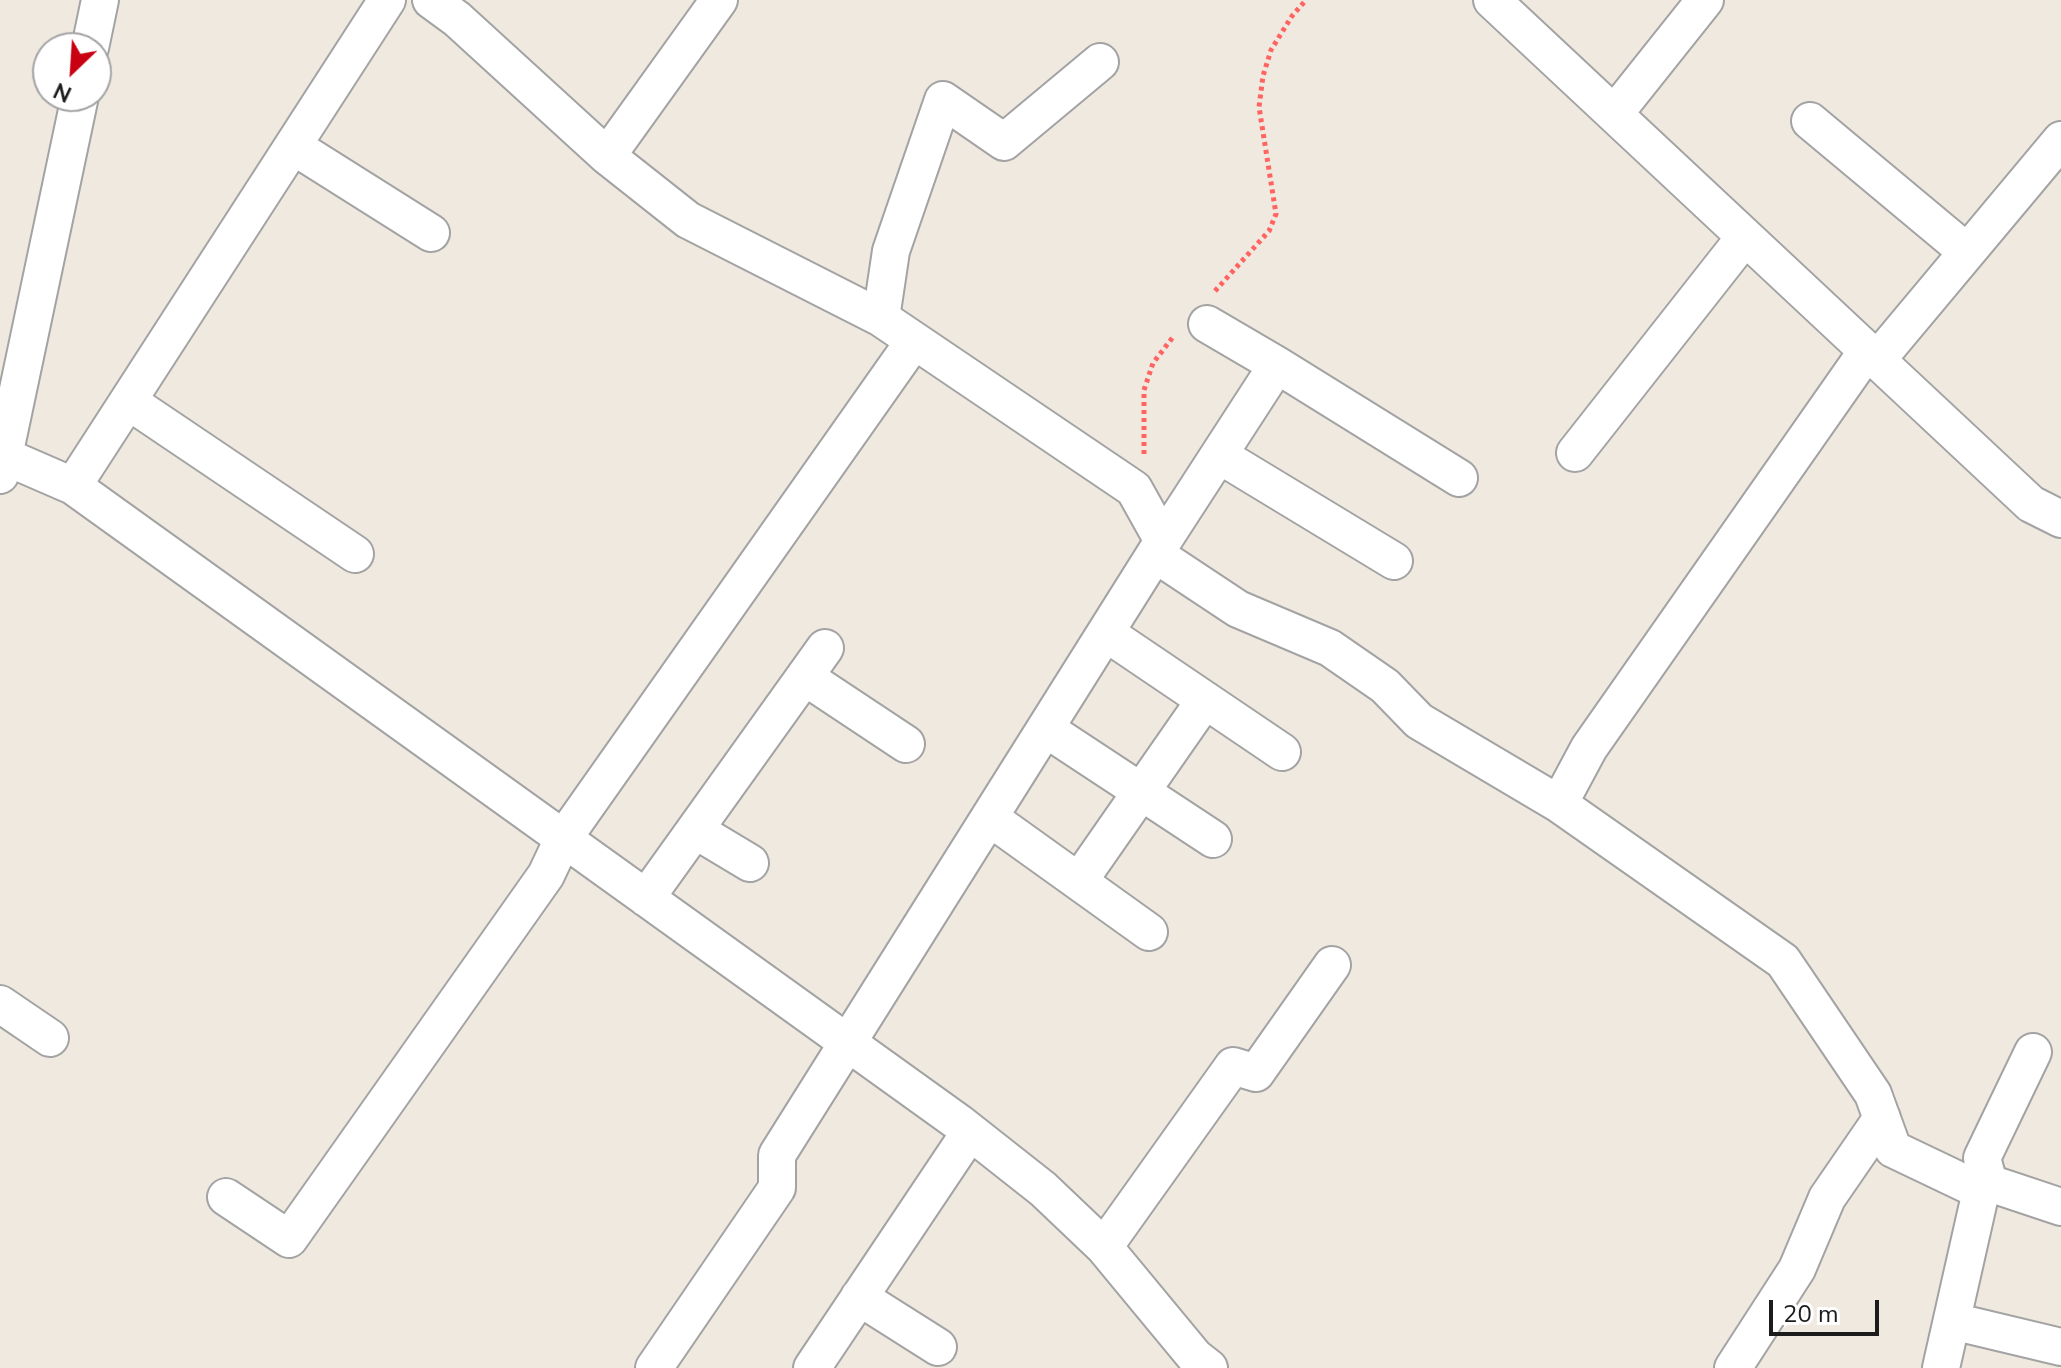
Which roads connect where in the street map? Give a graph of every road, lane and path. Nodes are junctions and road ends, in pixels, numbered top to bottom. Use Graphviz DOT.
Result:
graph roads {
  1 [pos="100,0"];
  2 [pos="387,0"];
  3 [pos="431,0"];
  4 [pos="719,0"];
  5 [pos="1306,0"];
  6 [pos="1492,0"];
  7 [pos="1690,5"];
  8 [pos="93,32"];
  9 [pos="1100,62"];
  10 [pos="76,112"];
  11 [pos="1615,113"];
  12 [pos="1810,121"];
  13 [pos="2061,140"];
  14 [pos="293,146"];
  15 [pos="607,156"];
  16 [pos="431,233"];
  17 [pos="1745,237"];
  18 [pos="1967,252"];
  19 [pos="1199,316"];
  20 [pos="881,318"];
  21 [pos="914,341"];
  22 [pos="1872,356"];
  23 [pos="1277,365"];
  24 [pos="7,401"];
  25 [pos="128,401"];
  26 [pos="1575,453"];
  27 [pos="1219,455"];
  28 [pos="2,466"];
  29 [pos="1459,478"];
  30 [pos="73,486"];
  31 [pos="1134,489"];
  32 [pos="2061,519"];
  33 [pos="1159,547"];
  34 [pos="355,554"];
  35 [pos="1394,561"];
  36 [pos="1106,633"];
  37 [pos="825,648"];
  38 [pos="805,677"];
  39 [pos="1205,700"];
  40 [pos="1046,729"];
  41 [pos="906,744"];
  42 [pos="1282,752"];
  43 [pos="1141,792"];
  44 [pos="1559,804"];
  45 [pos="990,818"];
  46 [pos="695,830"];
  47 [pos="563,839"];
  48 [pos="1213,839"];
  49 [pos="750,863"];
  50 [pos="1079,881"];
  51 [pos="646,898"];
  52 [pos="1149,932"];
  53 [pos="1332,965"];
  54 [pos="0,1004"];
  55 [pos="50,1038"];
  56 [pos="849,1044"];
  57 [pos="2033,1052"];
  58 [pos="1882,1118"];
  59 [pos="970,1132"];
  60 [pos="1985,1187"];
  61 [pos="226,1197"];
  62 [pos="2061,1207"];
  63 [pos="1104,1247"];
  64 [pos="859,1297"];
  65 [pos="1952,1321"];
  66 [pos="938,1347"];
  67 [pos="2061,1347"];
  68 [pos="654,1368"];
  69 [pos="812,1368"];
  70 [pos="1209,1368"];
  71 [pos="1733,1368"];
  72 [pos="1941,1368"];
  1 -- 8 [label="street"];
  2 -- 14 [label="street"];
  3 -- 15 [label="street"];
  4 -- 15 [label="street"];
  5 -- 19 [label="path"];
  6 -- 11 [label="street"];
  7 -- 11 [label="street"];
  9 -- 20 [label="street"];
  10 -- 24 [label="street"];
  11 -- 17 [label="street"];
  12 -- 18 [label="street"];
  13 -- 18 [label="street"];
  14 -- 16 [label="street"];
  14 -- 25 [label="street"];
  15 -- 20 [label="street"];
  17 -- 22 [label="street"];
  17 -- 26 [label="street"];
  18 -- 22 [label="street"];
  19 -- 23 [label="street"];
  19 -- 31 [label="path"];
  20 -- 21 [label="street"];
  21 -- 31 [label="street"];
  21 -- 47 [label="street"];
  22 -- 32 [label="street"];
  22 -- 44 [label="street"];
  23 -- 27 [label="street"];
  23 -- 29 [label="street"];
  24 -- 28 [label="street"];
  25 -- 30 [label="street"];
  25 -- 34 [label="street"];
  27 -- 33 [label="street"];
  27 -- 35 [label="street"];
  28 -- 30 [label="street"];
  30 -- 47 [label="street"];
  31 -- 33 [label="street"];
  33 -- 36 [label="street"];
  33 -- 44 [label="street"];
  36 -- 39 [label="street"];
  36 -- 40 [label="street"];
  37 -- 38 [label="street"];
  38 -- 41 [label="street"];
  38 -- 46 [label="street"];
  39 -- 42 [label="street"];
  39 -- 43 [label="street"];
  40 -- 43 [label="street"];
  40 -- 45 [label="street"];
  43 -- 48 [label="street"];
  43 -- 50 [label="street"];
  44 -- 58 [label="street"];
  45 -- 50 [label="street"];
  45 -- 56 [label="street"];
  46 -- 49 [label="street"];
  46 -- 51 [label="street"];
  47 -- 51 [label="street"];
  47 -- 61 [label="street"];
  50 -- 52 [label="street"];
  51 -- 56 [label="street"];
  53 -- 63 [label="street"];
  54 -- 55 [label="street"];
  56 -- 59 [label="street"];
  56 -- 68 [label="street"];
  57 -- 60 [label="street"];
  58 -- 60 [label="street"];
  58 -- 71 [label="street"];
  59 -- 63 [label="street"];
  59 -- 64 [label="street"];
  60 -- 62 [label="street"];
  60 -- 65 [label="street"];
  63 -- 70 [label="street"];
  64 -- 66 [label="street"];
  64 -- 69 [label="street"];
  65 -- 67 [label="street"];
  65 -- 72 [label="street"];
}
